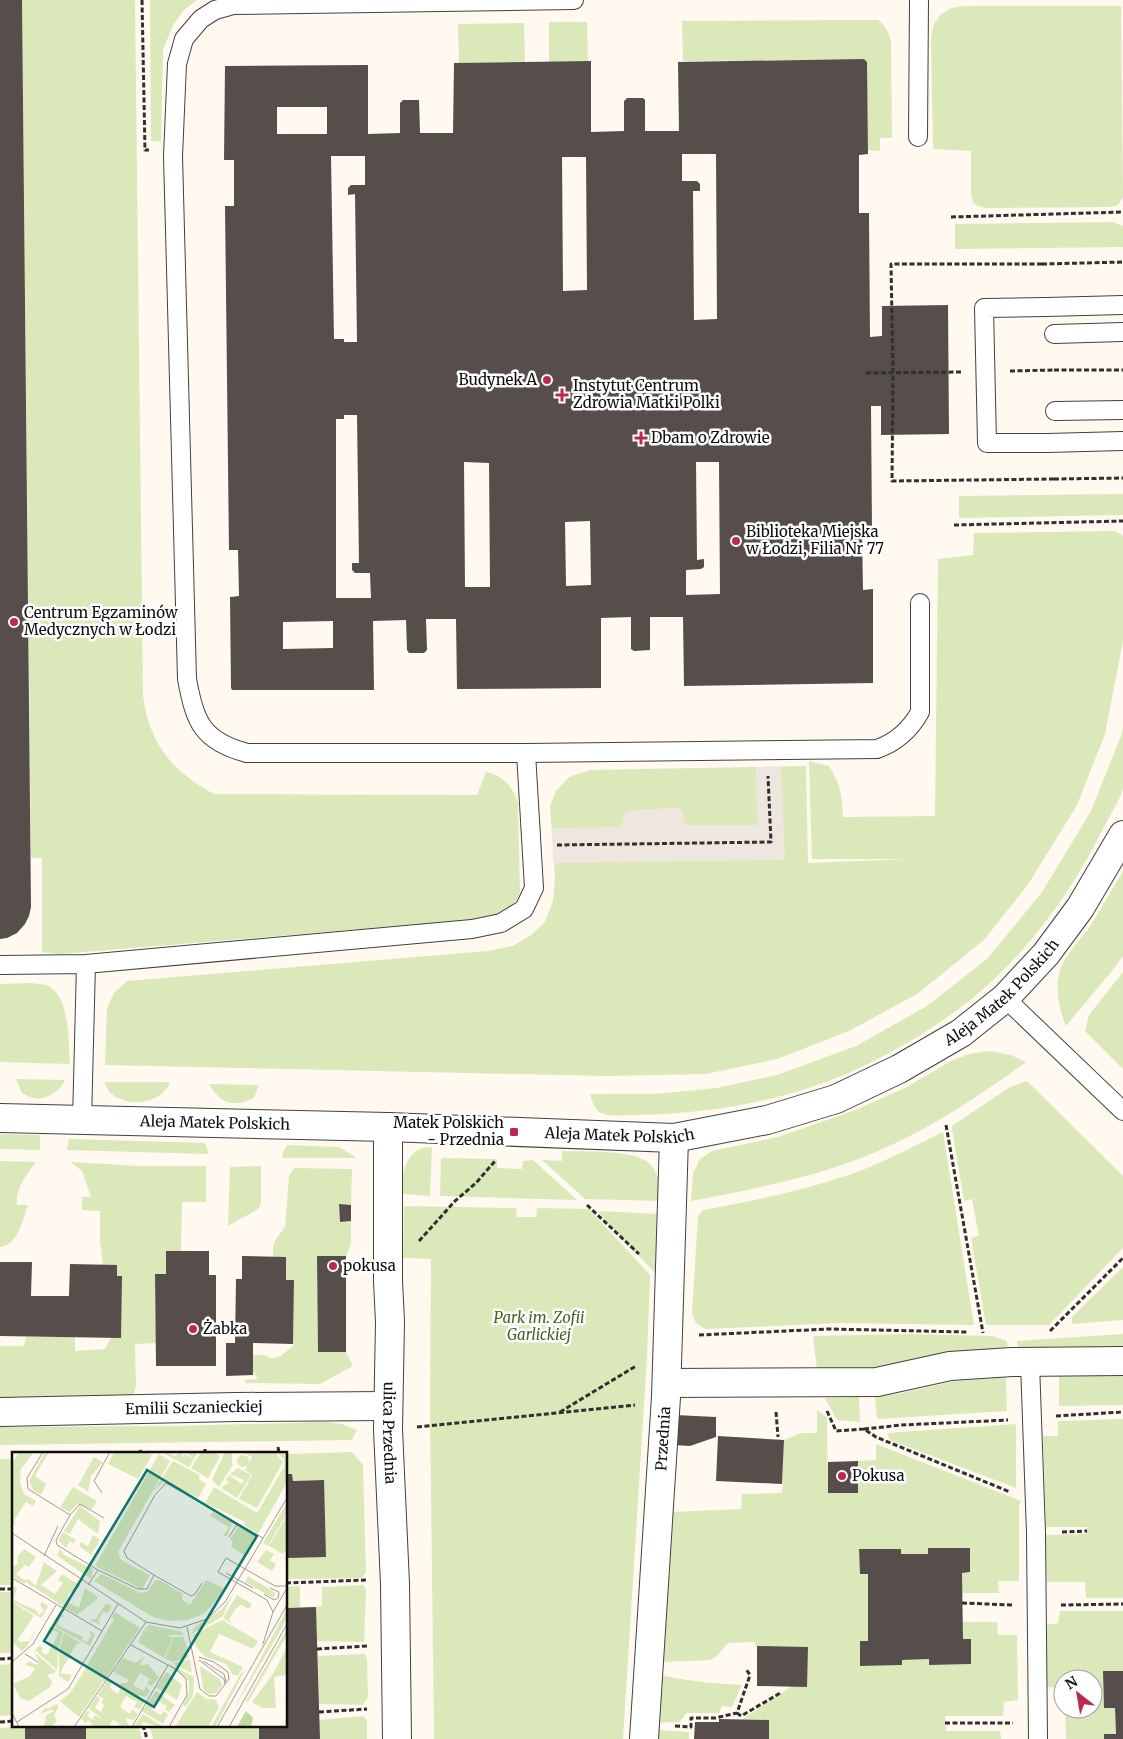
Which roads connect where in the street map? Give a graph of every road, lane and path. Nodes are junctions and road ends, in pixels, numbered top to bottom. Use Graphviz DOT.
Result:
graph roads {
  1 [pos="142,0"];
  2 [pos="574,0"];
  3 [pos="919,0"];
  4 [pos="918,138"];
  5 [pos="173,149"];
  6 [pos="1123,212"];
  7 [pos="951,217"];
  8 [pos="1123,262"];
  9 [pos="1123,305"];
  10 [pos="1123,332"];
  11 [pos="1054,334"];
  12 [pos="1054,370"];
  13 [pos="1123,370"];
  14 [pos="1123,410"];
  15 [pos="1055,411"];
  16 [pos="1123,441"];
  17 [pos="1123,478"];
  18 [pos="1123,521"];
  19 [pos="954,525"];
  20 [pos="920,603"];
  21 [pos="767,750"];
  22 [pos="526,753"];
  23 [pos="1123,835"];
  24 [pos="574,846"];
  25 [pos="86,964"];
  26 [pos="0,966"];
  27 [pos="1005,998"];
  28 [pos="1123,1111"];
  29 [pos="0,1118"];
  30 [pos="82,1121"];
  31 [pos="946,1125"];
  32 [pos="388,1127"];
  33 [pos="674,1138"];
  34 [pos="497,1159"];
  35 [pos="455,1201"];
  36 [pos="1123,1258"];
  37 [pos="992,1332"];
  38 [pos="1059,1332"];
  39 [pos="983,1333"];
  40 [pos="668,1347"];
  41 [pos="1123,1361"];
  42 [pos="1030,1362"];
  43 [pos="666,1394"];
  44 [pos="826,1408"];
  45 [pos="776,1409"];
  46 [pos="0,1412"];
  47 [pos="559,1412"];
  48 [pos="1123,1412"];
  49 [pos="388,1418"];
  50 [pos="1033,1418"];
  51 [pos="864,1429"];
  52 [pos="778,1437"];
  53 [pos="278,1448"];
  54 [pos="279,1452"];
  55 [pos="1036,1503"];
  56 [pos="372,1580"];
  57 [pos="288,1582"];
  58 [pos="372,1646"];
  59 [pos="317,1650"];
  60 [pos="746,1669"];
  61 [pos="782,1692"];
  62 [pos="372,1708"];
  63 [pos="319,1712"];
  64 [pos="737,1713"];
  65 [pos="945,1723"];
  66 [pos="143,1726"];
  67 [pos="1038,1731"];
  68 [pos="644,1732"];
  69 [pos="147,1739"];
  70 [pos="397,1739"];
  1 -- 5 [label="path"];
  2 -- 5 [label="lane"];
  3 -- 4 [label="lane"];
  5 -- 22 [label="lane"];
  6 -- 7 [label="path"];
  8 -- 17 [label="path, bridge"];
  9 -- 16 [label="lane, bridge"];
  10 -- 11 [label="lane"];
  12 -- 13 [label="path"];
  14 -- 15 [label="lane"];
  18 -- 19 [label="path"];
  20 -- 21 [label="lane"];
  21 -- 22 [label="lane"];
  21 -- 24 [label="path"];
  22 -- 25 [label="lane"];
  23 -- 27 [label="street, Aleja Matek Polskich"];
  25 -- 26 [label="lane"];
  25 -- 30 [label="lane"];
  27 -- 28 [label="lane"];
  27 -- 33 [label="street, Aleja Matek Polskich"];
  29 -- 30 [label="street, Aleja Matek Polskich"];
  30 -- 32 [label="street, Aleja Matek Polskich"];
  31 -- 39 [label="path"];
  32 -- 33 [label="street, Aleja Matek Polskich"];
  32 -- 49 [label="street, ulica Przednia"];
  33 -- 40 [label="street, Przednia"];
  34 -- 35 [label="path"];
  36 -- 38 [label="path"];
  37 -- 39 [label="path"];
  39 -- 40 [label="path"];
  40 -- 43 [label="street, Przednia"];
  40 -- 47 [label="path"];
  41 -- 42 [label="street"];
  42 -- 43 [label="street"];
  42 -- 50 [label="lane"];
  43 -- 47 [label="path"];
  43 -- 68 [label="street, Przednia"];
  44 -- 51 [label="path"];
  45 -- 52 [label="path"];
  46 -- 49 [label="street, Emilii Sczanieckiej"];
  47 -- 49 [label="path"];
  48 -- 50 [label="path"];
  49 -- 70 [label="street, ulica Przednia"];
  50 -- 51 [label="path"];
  50 -- 55 [label="lane"];
  51 -- 55 [label="path"];
  53 -- 54 [label="path"];
  55 -- 67 [label="lane"];
  56 -- 57 [label="path"];
  58 -- 59 [label="path"];
  60 -- 64 [label="path"];
  61 -- 64 [label="path"];
  62 -- 63 [label="path"];
  64 -- 68 [label="path"];
  65 -- 67 [label="path"];
  66 -- 69 [label="path"];
}
